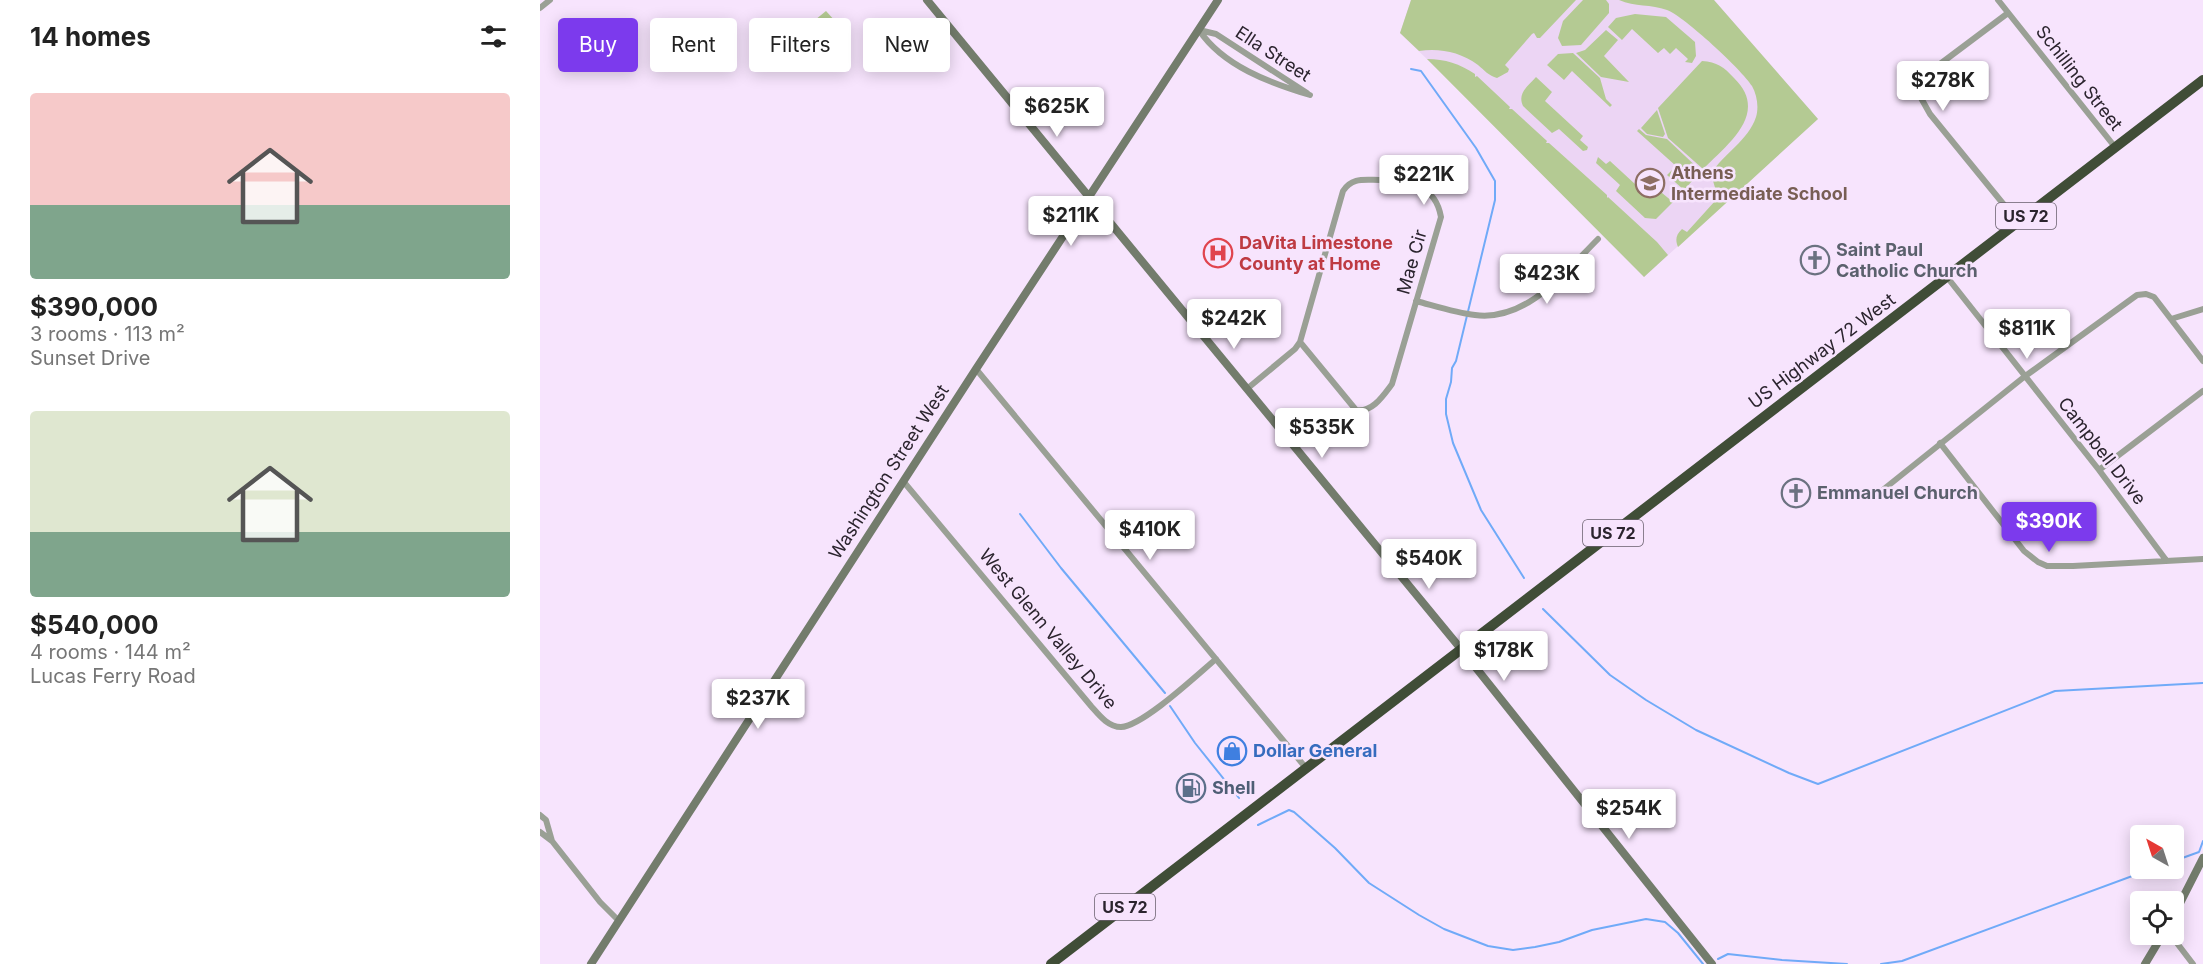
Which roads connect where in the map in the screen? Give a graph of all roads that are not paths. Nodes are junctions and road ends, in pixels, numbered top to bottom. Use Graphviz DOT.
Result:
graph roads {
  1 [pos="550,0"];
  2 [pos="927,0"];
  3 [pos="1218,0"];
  4 [pos="1998,0"];
  5 [pos="540,8"];
  6 [pos="2008,13"];
  7 [pos="1199,30"];
  8 [pos="2203,80"];
  9 [pos="2115,147"];
  10 [pos="1088,197"];
  11 [pos="2018,222"];
  12 [pos="1598,239"];
  13 [pos="1947,276"];
  14 [pos="1416,301"];
  15 [pos="2203,309"];
  16 [pos="2172,319"];
  17 [pos="1300,342"];
  18 [pos="2203,361"];
  19 [pos="976,369"];
  20 [pos="2025,377"];
  21 [pos="1248,388"];
  22 [pos="2203,391"];
  23 [pos="1940,444"];
  24 [pos="2099,470"];
  25 [pos="903,481"];
  26 [pos="1884,489"];
  27 [pos="2203,559"];
  28 [pos="2166,560"];
  29 [pos="1461,649"];
  30 [pos="1216,659"];
  31 [pos="1305,768"];
  32 [pos="540,815"];
  33 [pos="540,832"];
  34 [pos="552,841"];
  35 [pos="2203,858"];
  36 [pos="2184,895"];
  37 [pos="619,921"];
  38 [pos="2156,945"];
  39 [pos="2178,945"];
  40 [pos="591,964"];
  41 [pos="1051,964"];
  42 [pos="1712,964"];
  43 [pos="2145,964"];
  44 [pos="2193,964"];
  1 -- 5 [label="street"];
  2 -- 10 [label="street"];
  3 -- 7 [label="street, Washington Street West"];
  4 -- 6 [label="street, Schilling Street"];
  6 -- 9 [label="street, Schilling Street"];
  6 -- 11 [label="street"];
  7 -- 7 [label="street, Ella Street"];
  7 -- 10 [label="street, Washington Street West"];
  8 -- 9 [label="highway, US Highway 72 West / US 72"];
  9 -- 11 [label="highway, US Highway 72 West / US 72"];
  10 -- 19 [label="street, Washington Street West"];
  10 -- 21 [label="street"];
  11 -- 13 [label="highway, US Highway 72 West / US 72"];
  12 -- 14 [label="street"];
  13 -- 20 [label="street, Campbell Drive"];
  13 -- 29 [label="highway, US Highway 72 West / US 72"];
  14 -- 17 [label="street, Mae Cir"];
  14 -- 17 [label="street, Mae Cir"];
  15 -- 16 [label="street"];
  16 -- 18 [label="street"];
  16 -- 20 [label="street"];
  17 -- 21 [label="street"];
  19 -- 25 [label="street, Washington Street West"];
  19 -- 30 [label="street"];
  20 -- 23 [label="street"];
  20 -- 24 [label="street, Campbell Drive"];
  21 -- 29 [label="street"];
  22 -- 24 [label="street"];
  23 -- 26 [label="street"];
  23 -- 28 [label="street"];
  24 -- 28 [label="street, Campbell Drive"];
  25 -- 30 [label="street, West Glenn Valley Drive"];
  25 -- 37 [label="street, Washington Street West"];
  27 -- 28 [label="street"];
  29 -- 31 [label="highway, US 72"];
  29 -- 42 [label="street"];
  30 -- 31 [label="street"];
  31 -- 41 [label="highway, US 72"];
  32 -- 34 [label="street"];
  33 -- 34 [label="street"];
  34 -- 37 [label="street"];
  35 -- 36 [label="street"];
  37 -- 40 [label="street, Washington Street West"];
  38 -- 43 [label="street"];
  39 -- 44 [label="street"];
}
